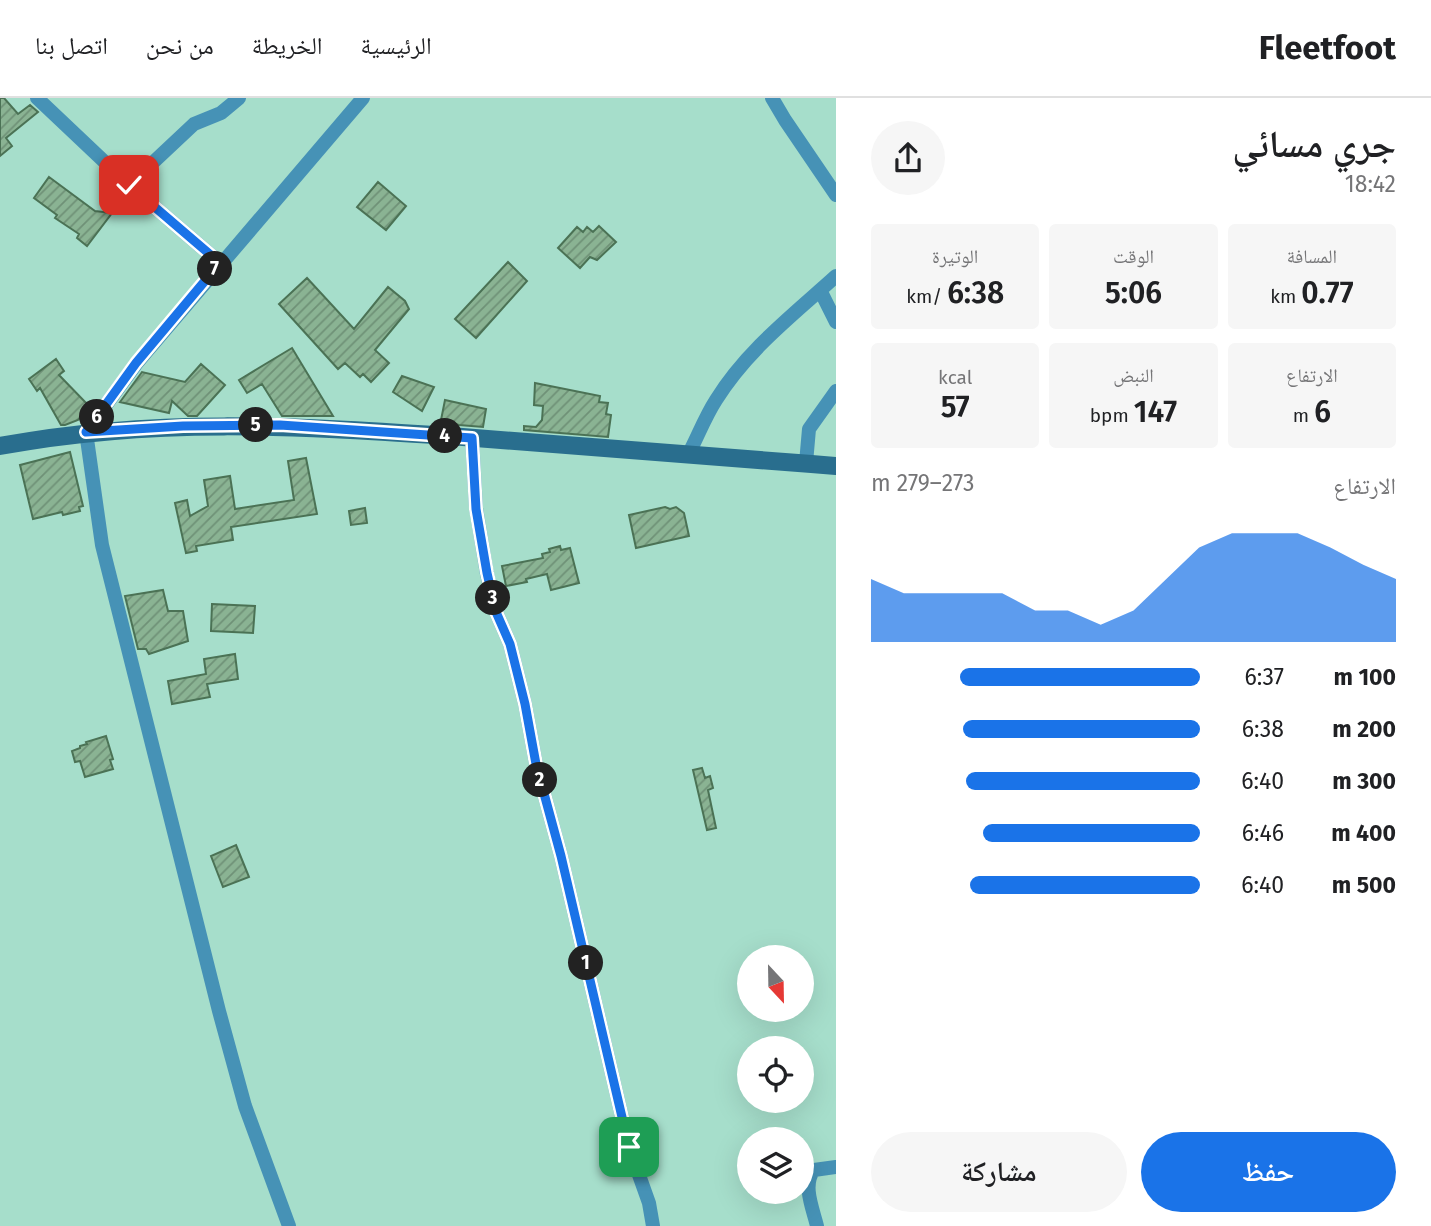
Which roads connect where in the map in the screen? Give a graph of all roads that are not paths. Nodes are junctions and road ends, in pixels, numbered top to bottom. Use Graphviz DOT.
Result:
graph roads {
  1 [pos="37,98"];
  2 [pos="239,98"];
  3 [pos="363,98"];
  4 [pos="772,98"];
  5 [pos="129,185"];
  6 [pos="836,195"];
  7 [pos="220,263"];
  8 [pos="836,276"];
  9 [pos="820,290"];
  10 [pos="836,322"];
  11 [pos="836,391"];
  12 [pos="86,432"];
  13 [pos="472,438"];
  14 [pos="0,446"];
  15 [pos="689,453"];
  16 [pos="806,463"];
  17 [pos="836,466"];
  18 [pos="836,1167"];
  19 [pos="289,1226"];
  20 [pos="653,1226"];
  21 [pos="817,1226"];
  1 -- 5 [label="street"];
  2 -- 5 [label="street"];
  3 -- 7 [label="street"];
  4 -- 6 [label="street"];
  5 -- 7 [label="street"];
  7 -- 12 [label="street"];
  8 -- 9 [label="street"];
  9 -- 10 [label="street"];
  9 -- 15 [label="street"];
  11 -- 16 [label="street"];
  12 -- 13 [label="street"];
  12 -- 14 [label="street"];
  12 -- 19 [label="street"];
  13 -- 15 [label="street"];
  13 -- 20 [label="street"];
  15 -- 16 [label="street"];
  16 -- 17 [label="street"];
  18 -- 21 [label="street"];
}
